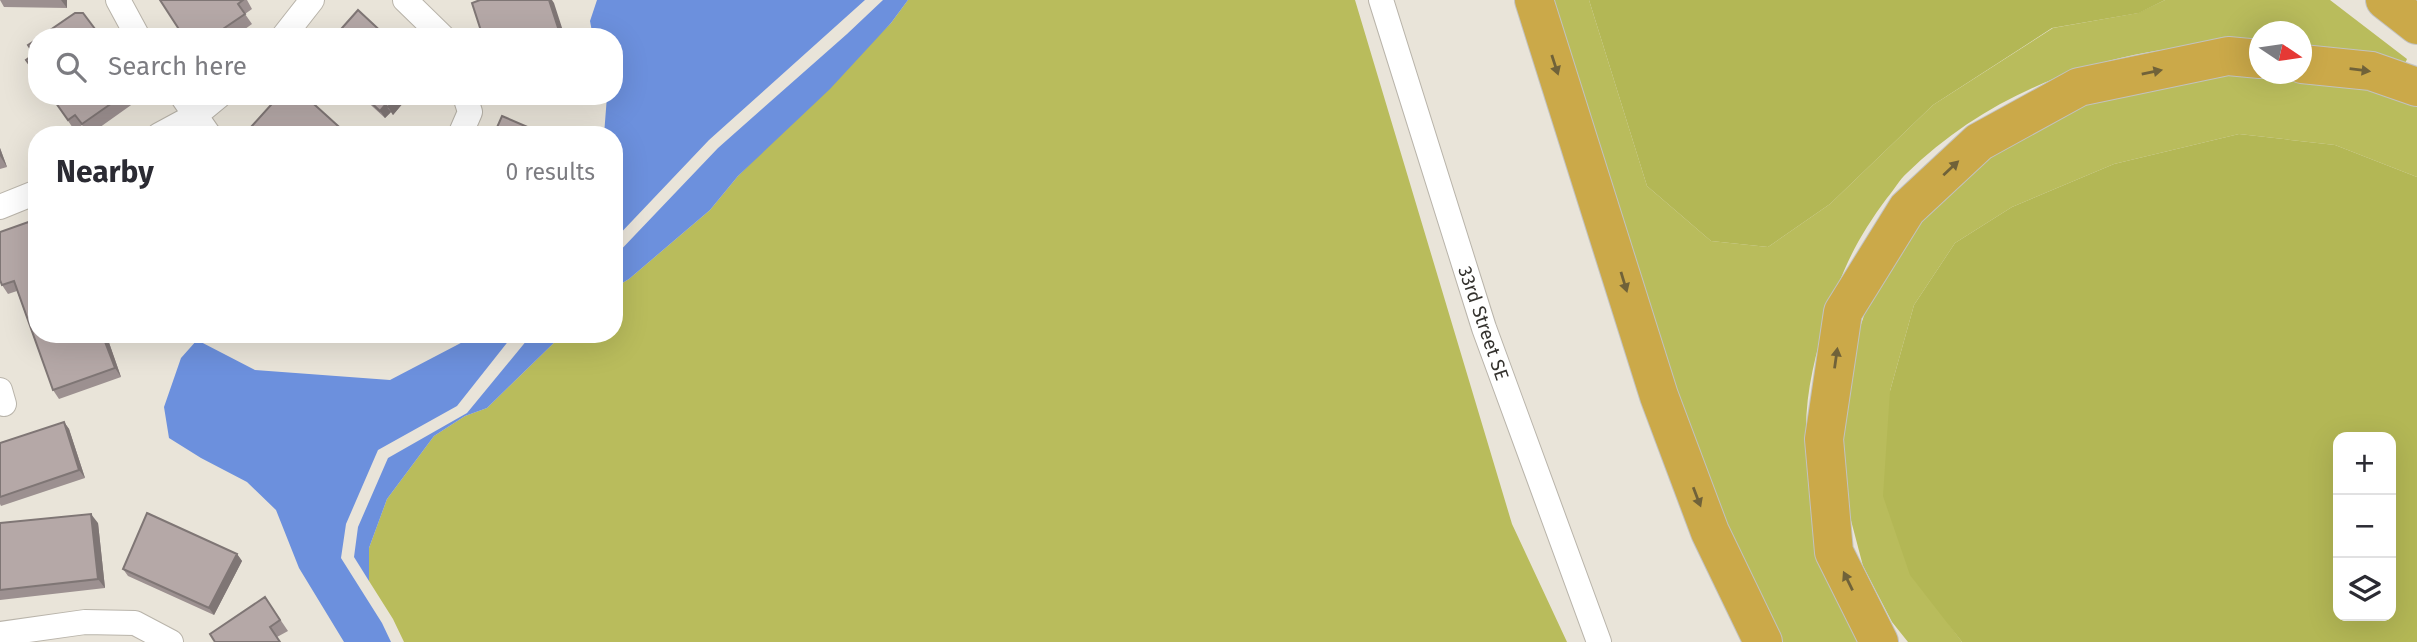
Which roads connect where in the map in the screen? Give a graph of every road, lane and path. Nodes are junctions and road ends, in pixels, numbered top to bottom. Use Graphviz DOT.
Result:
graph roads {
  1 [pos="118,0"];
  2 [pos="312,0"];
  3 [pos="405,0"];
  4 [pos="1381,0"];
  5 [pos="1534,0"];
  6 [pos="2385,0"];
  7 [pos="2417,25"];
  8 [pos="133,28"];
  9 [pos="290,28"];
  10 [pos="434,28"];
  11 [pos="2249,58"];
  12 [pos="2312,65"];
  13 [pos="2417,87"];
  14 [pos="469,105"];
  15 [pos="196,115"];
  16 [pos="176,126"];
  17 [pos="464,126"];
  18 [pos="28,196"];
  19 [pos="0,207"];
  20 [pos="0,634"];
  21 [pos="171,642"];
  22 [pos="1599,642"];
  23 [pos="1763,642"];
  24 [pos="1879,642"];
  1 -- 8 [label="street"];
  2 -- 9 [label="street"];
  3 -- 10 [label="street"];
  4 -- 22 [label="street, 33rd Street SE"];
  5 -- 23 [label="highway, one-way"];
  6 -- 7 [label="highway"];
  24 -- 11 [label="highway, one-way"];
  12 -- 13 [label="highway, one-way"];
  14 -- 17 [label="street"];
  15 -- 16 [label="street"];
  18 -- 19 [label="street"];
  20 -- 21 [label="street"];
}
